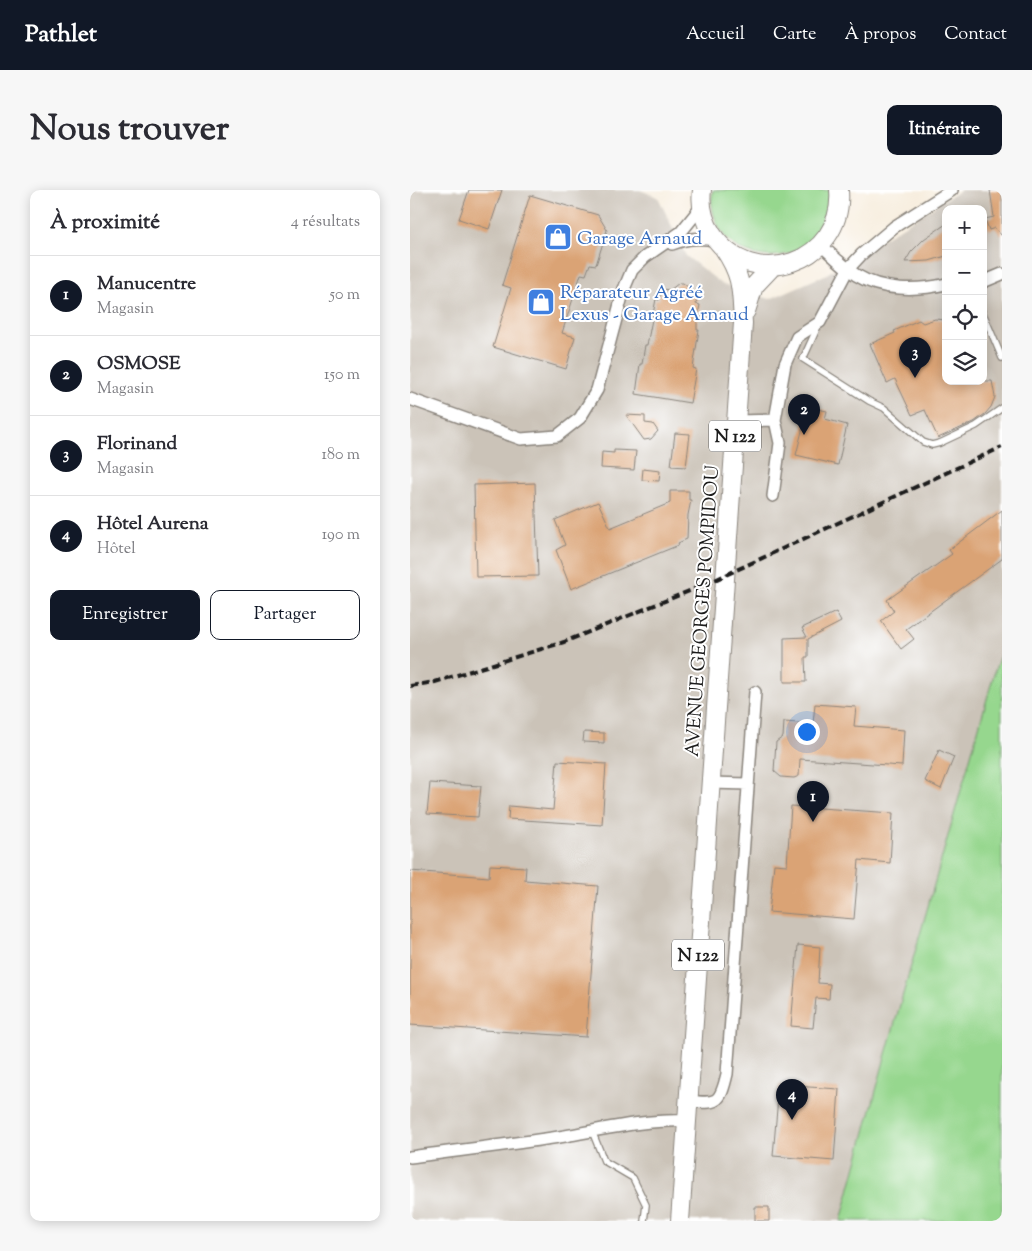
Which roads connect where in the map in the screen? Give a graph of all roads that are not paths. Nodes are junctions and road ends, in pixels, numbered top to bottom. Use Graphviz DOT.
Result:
graph roads {
  1 [pos="952,190"];
  2 [pos="842,194"];
  3 [pos="701,195"];
  4 [pos="821,244"];
  5 [pos="721,245"];
  6 [pos="652,253"];
  7 [pos="773,266"];
  8 [pos="848,269"];
  9 [pos="1002,274"];
  10 [pos="987,280"];
  11 [pos="942,285"];
  12 [pos="820,322"];
  13 [pos="987,322"];
  14 [pos="743,323"];
  15 [pos="1002,358"];
  16 [pos="410,400"];
  17 [pos="1002,408"];
  18 [pos="736,420"];
  19 [pos="775,420"];
  20 [pos="773,496"];
  21 [pos="755,692"];
  22 [pos="710,783"];
  23 [pos="748,784"];
  24 [pos="688,1101"];
  25 [pos="687,1121"];
  26 [pos="592,1132"];
  27 [pos="410,1157"];
  28 [pos="644,1221"];
  29 [pos="680,1221"];
  1 -- 8 [label="street"];
  2 -- 4 [label="main road"];
  3 -- 5 [label="main road, AVENUE GEORGES POMPIDOU"];
  3 -- 6 [label="street"];
  4 -- 7 [label="main road"];
  4 -- 8 [label="street"];
  5 -- 6 [label="street"];
  5 -- 7 [label="main road"];
  5 -- 14 [label="main road, AVENUE GEORGES POMPIDOU / N 122"];
  6 -- 16 [label="street"];
  7 -- 14 [label="main road, AVENUE GEORGES POMPIDOU"];
  8 -- 11 [label="street"];
  8 -- 12 [label="street"];
  9 -- 10 [label="street"];
  12 -- 17 [label="lane"];
  12 -- 19 [label="street"];
  13 -- 15 [label="lane"];
  14 -- 18 [label="main road, AVENUE GEORGES POMPIDOU / N 122"];
  18 -- 19 [label="street"];
  18 -- 22 [label="main road, AVENUE GEORGES POMPIDOU / N 122"];
  19 -- 20 [label="street"];
  21 -- 23 [label="street"];
  22 -- 23 [label="street, AVENUE GEORGES POMPIDOU"];
  22 -- 24 [label="main road, AVENUE GEORGES POMPIDOU / N 122"];
  23 -- 24 [label="street"];
  24 -- 25 [label="main road, AVENUE GEORGES POMPIDOU / N 122"];
  25 -- 26 [label="street"];
  25 -- 29 [label="main road, AVENUE GEORGES POMPIDOU / N 122"];
  26 -- 27 [label="street"];
  26 -- 28 [label="lane"];
}
